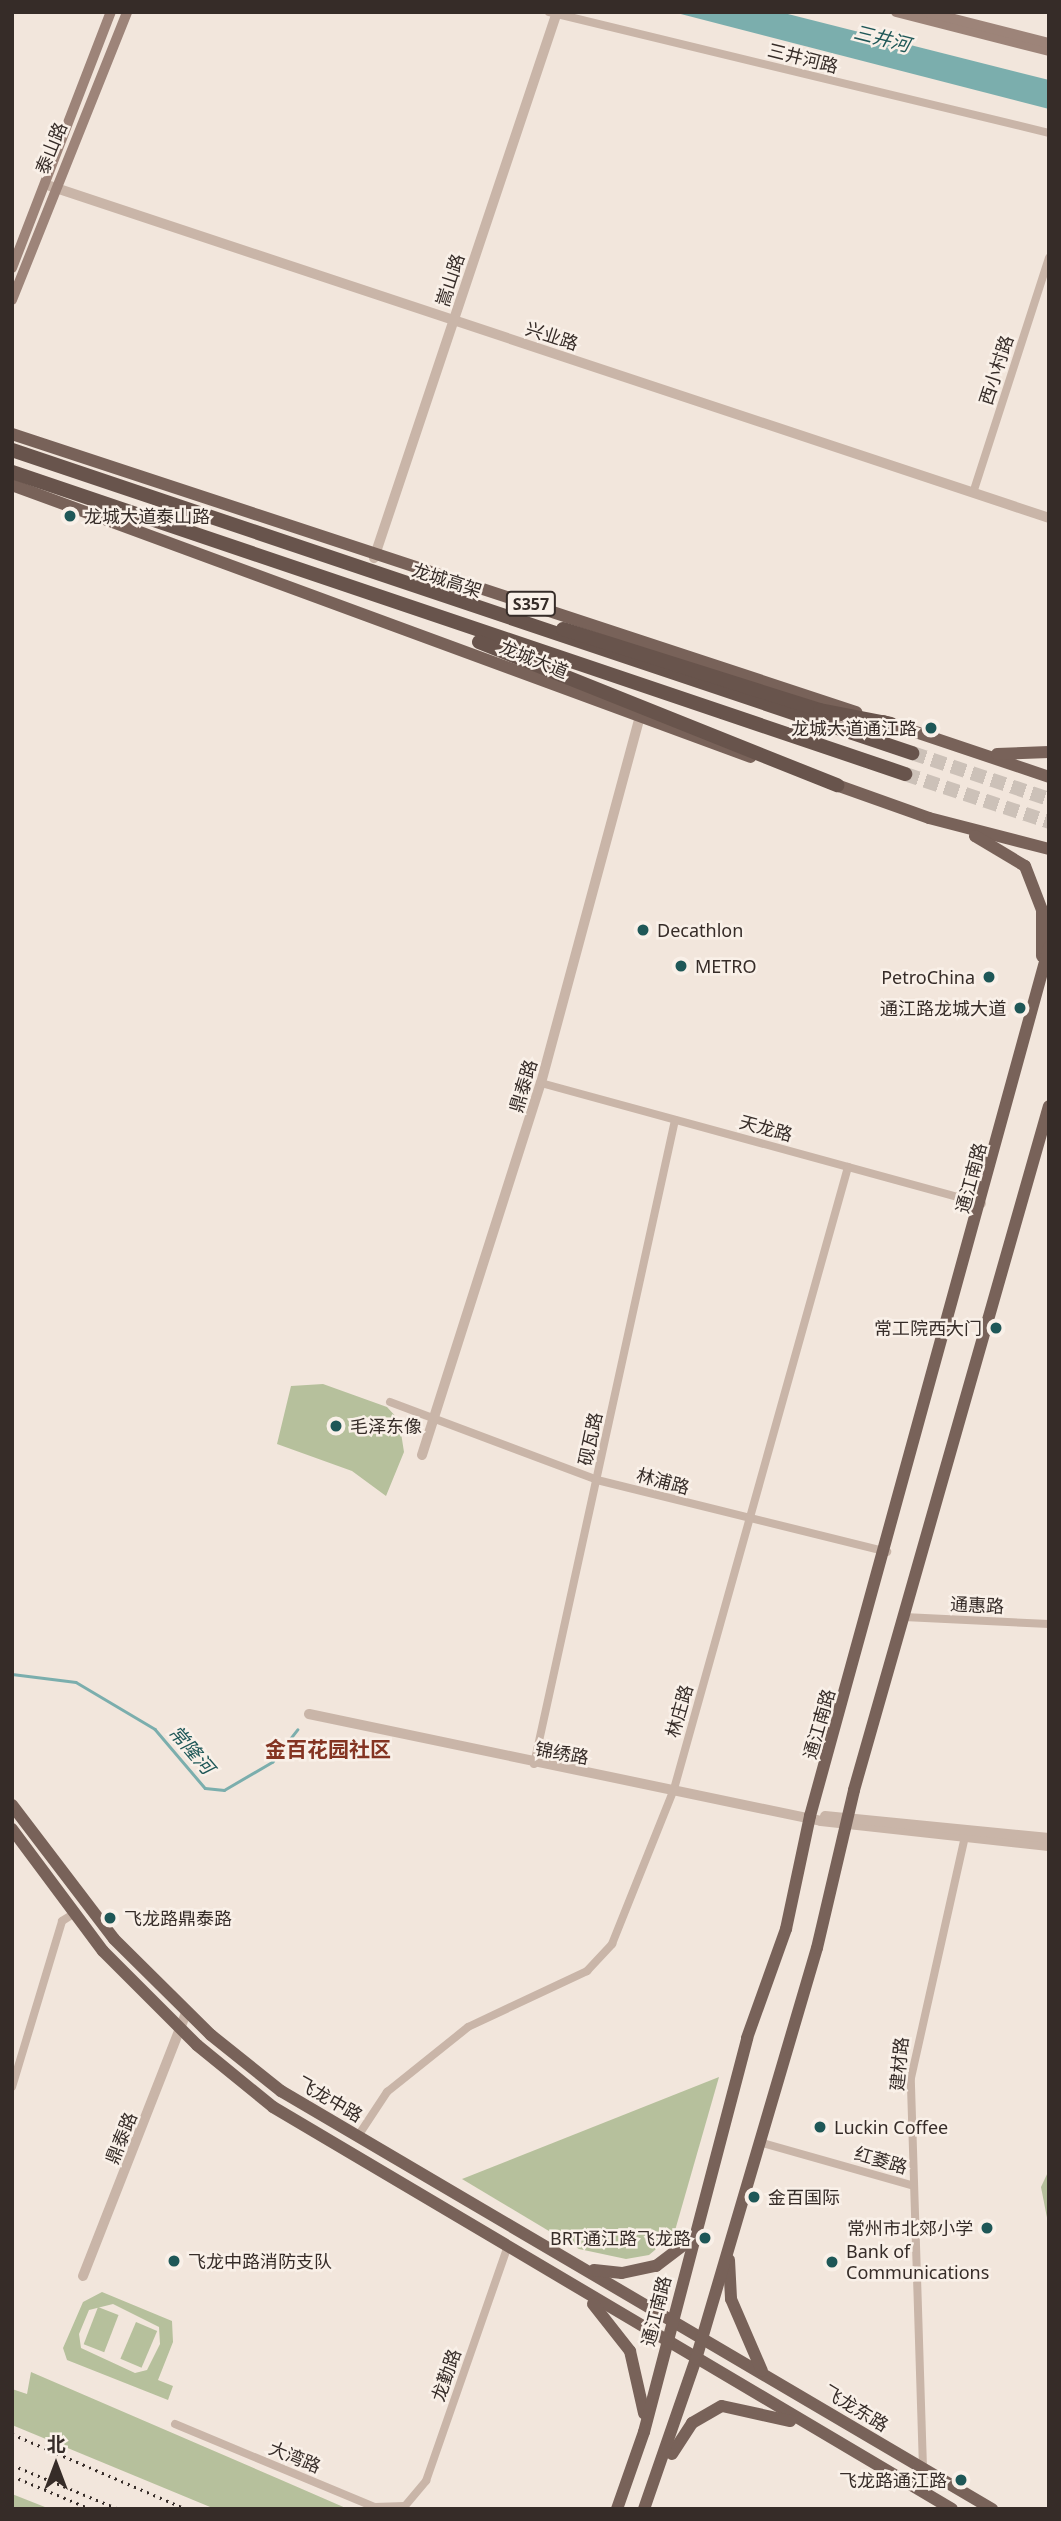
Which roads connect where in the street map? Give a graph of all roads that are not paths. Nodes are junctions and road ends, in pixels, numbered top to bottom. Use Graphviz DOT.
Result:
graph roads {
  1 [pos="111,12"];
  2 [pos="127,12"];
  3 [pos="896,12"];
  4 [pos="927,12"];
  5 [pos="554,13"];
  6 [pos="1049,43"];
  7 [pos="1049,51"];
  8 [pos="1049,134"];
  9 [pos="49,186"];
  10 [pos="1049,258"];
  11 [pos="12,268"];
  12 [pos="12,300"];
  13 [pos="454,320"];
  14 [pos="12,434"];
  15 [pos="12,450"];
  16 [pos="12,472"];
  17 [pos="12,485"];
  18 [pos="972,493"];
  19 [pos="1049,518"];
  20 [pos="374,558"];
  21 [pos="370,575"];
  22 [pos="364,596"];
  23 [pos="639,721"];
  24 [pos="891,724"];
  25 [pos="1049,752"];
  26 [pos="912,753"];
  27 [pos="981,753"];
  28 [pos="905,774"];
  29 [pos="1049,777"];
  30 [pos="837,785"];
  31 [pos="929,818"];
  32 [pos="1049,849"];
  33 [pos="1049,947"];
  34 [pos="1039,985"];
  35 [pos="541,1083"];
  36 [pos="1049,1106"];
  37 [pos="675,1119"];
  38 [pos="848,1167"];
  39 [pos="982,1204"];
  40 [pos="390,1402"];
  41 [pos="436,1420"];
  42 [pos="422,1455"];
  43 [pos="597,1480"];
  44 [pos="749,1520"];
  45 [pos="887,1552"];
  46 [pos="904,1617"];
  47 [pos="1049,1624"];
  48 [pos="309,1714"];
  49 [pos="534,1764"];
  50 [pos="674,1789"];
  51 [pos="12,1805"];
  52 [pos="810,1816"];
  53 [pos="846,1821"];
  54 [pos="12,1829"];
  55 [pos="965,1837"];
  56 [pos="1049,1838"];
  57 [pos="1049,1846"];
  58 [pos="75,1913"];
  59 [pos="187,2011"];
  60 [pos="181,2029"];
  61 [pos="12,2087"];
  62 [pos="358,2136"];
  63 [pos="759,2142"];
  64 [pos="914,2186"];
  65 [pos="694,2236"];
  66 [pos="507,2248"];
  67 [pos="729,2250"];
  68 [pos="586,2269"];
  69 [pos="83,2276"];
  70 [pos="583,2293"];
  71 [pos="672,2315"];
  72 [pos="703,2336"];
  73 [pos="668,2339"];
  74 [pos="696,2359"];
  75 [pos="765,2374"];
  76 [pos="175,2424"];
  77 [pos="814,2428"];
  78 [pos="644,2432"];
  79 [pos="923,2468"];
  80 [pos="652,2491"];
  81 [pos="405,2506"];
  82 [pos="617,2509"];
  83 [pos="644,2509"];
  84 [pos="951,2509"];
  85 [pos="992,2509"];
  1 -- 9 [label="main road, 泰山路"];
  2 -- 9 [label="main road, 泰山路"];
  3 -- 7 [label="main road"];
  4 -- 6 [label="main road"];
  5 -- 8 [label="street, 三井河路"];
  5 -- 13 [label="street, 嵩山路"];
  9 -- 11 [label="main road, 泰山路"];
  9 -- 12 [label="main road, 泰山路"];
  9 -- 13 [label="street, 兴业路"];
  10 -- 18 [label="street, 西小村路"];
  13 -- 18 [label="street, 兴业路"];
  13 -- 20 [label="street, 嵩山路"];
  14 -- 20 [label="main road, S357"];
  15 -- 21 [label="highway, 龙城高架"];
  16 -- 22 [label="highway"];
  17 -- 23 [label="main road, 龙城大道"];
  18 -- 19 [label="street, 兴业路"];
  20 -- 24 [label="main road, S357"];
  21 -- 24 [label="highway"];
  21 -- 26 [label="highway, 龙城高架"];
  22 -- 28 [label="highway"];
  22 -- 30 [label="highway"];
  23 -- 30 [label="main road, 龙城大道"];
  23 -- 35 [label="street, 鼎泰路"];
  24 -- 27 [label="main road, S357"];
  25 -- 27 [label="main road"];
  27 -- 29 [label="main road, S357"];
  30 -- 31 [label="main road, 龙城大道"];
  31 -- 32 [label="main road, 龙城大道"];
  31 -- 34 [label="main road"];
  33 -- 34 [label="main road, 通江南路"];
  34 -- 39 [label="main road, 通江南路"];
  35 -- 37 [label="street, 天龙路"];
  35 -- 41 [label="street, 鼎泰路"];
  36 -- 46 [label="main road"];
  37 -- 38 [label="street, 天龙路"];
  37 -- 43 [label="street, 砚瓦路"];
  38 -- 39 [label="street, 天龙路"];
  38 -- 44 [label="street, 林庄路"];
  39 -- 45 [label="main road, 通江南路"];
  40 -- 41 [label="street, 林浦路"];
  41 -- 42 [label="street, 鼎泰路"];
  41 -- 43 [label="street, 林浦路"];
  43 -- 44 [label="street, 林浦路"];
  43 -- 49 [label="street, 砚瓦路"];
  44 -- 45 [label="street, 林浦路"];
  44 -- 50 [label="street, 林庄路"];
  45 -- 52 [label="main road, 通江南路"];
  46 -- 47 [label="street, 通惠路"];
  46 -- 53 [label="main road"];
  48 -- 49 [label="street, 锦绣路"];
  49 -- 50 [label="street, 锦绣路"];
  50 -- 52 [label="street, 锦绣路"];
  50 -- 62 [label="street, 林庄路"];
  51 -- 59 [label="main road, 飞龙中路"];
  52 -- 53 [label="street, 锦绣路"];
  52 -- 65 [label="main road, 通江南路"];
  53 -- 55 [label="street, 锦绣路"];
  53 -- 56 [label="street, 锦绣路"];
  53 -- 63 [label="main road"];
  54 -- 58 [label="main road, 飞龙中路"];
  55 -- 57 [label="street, 锦绣路"];
  55 -- 64 [label="street, 建材路"];
  58 -- 60 [label="main road, 飞龙中路"];
  58 -- 61 [label="street"];
  59 -- 60 [label="street, 鼎泰路"];
  59 -- 62 [label="main road, 飞龙中路"];
  60 -- 66 [label="main road, 飞龙中路"];
  60 -- 69 [label="street, 鼎泰路"];
  62 -- 68 [label="main road, 飞龙中路"];
  63 -- 64 [label="street, 红菱路"];
  63 -- 67 [label="main road"];
  64 -- 79 [label="street, 建材路"];
  65 -- 68 [label="main road"];
  65 -- 71 [label="main road, 通江南路"];
  66 -- 70 [label="main road, 飞龙中路"];
  66 -- 81 [label="street, 龙勤路"];
  67 -- 72 [label="main road"];
  67 -- 75 [label="main road"];
  68 -- 71 [label="main road, 飞龙中路"];
  70 -- 73 [label="main road, 飞龙中路"];
  70 -- 78 [label="main road"];
  71 -- 72 [label="main road, 飞龙中路"];
  71 -- 73 [label="main road, 通江南路"];
  72 -- 74 [label="main road"];
  72 -- 75 [label="main road, 飞龙东路"];
  73 -- 74 [label="main road, 飞龙中路"];
  73 -- 78 [label="main road, 通江南路"];
  74 -- 77 [label="main road"];
  74 -- 80 [label="main road"];
  75 -- 79 [label="main road, 飞龙东路"];
  76 -- 81 [label="street, 大湾路"];
  77 -- 80 [label="main road"];
  77 -- 84 [label="main road"];
  78 -- 82 [label="main road, 通江南路"];
  79 -- 85 [label="main road, 飞龙东路"];
  80 -- 83 [label="main road"];
}
